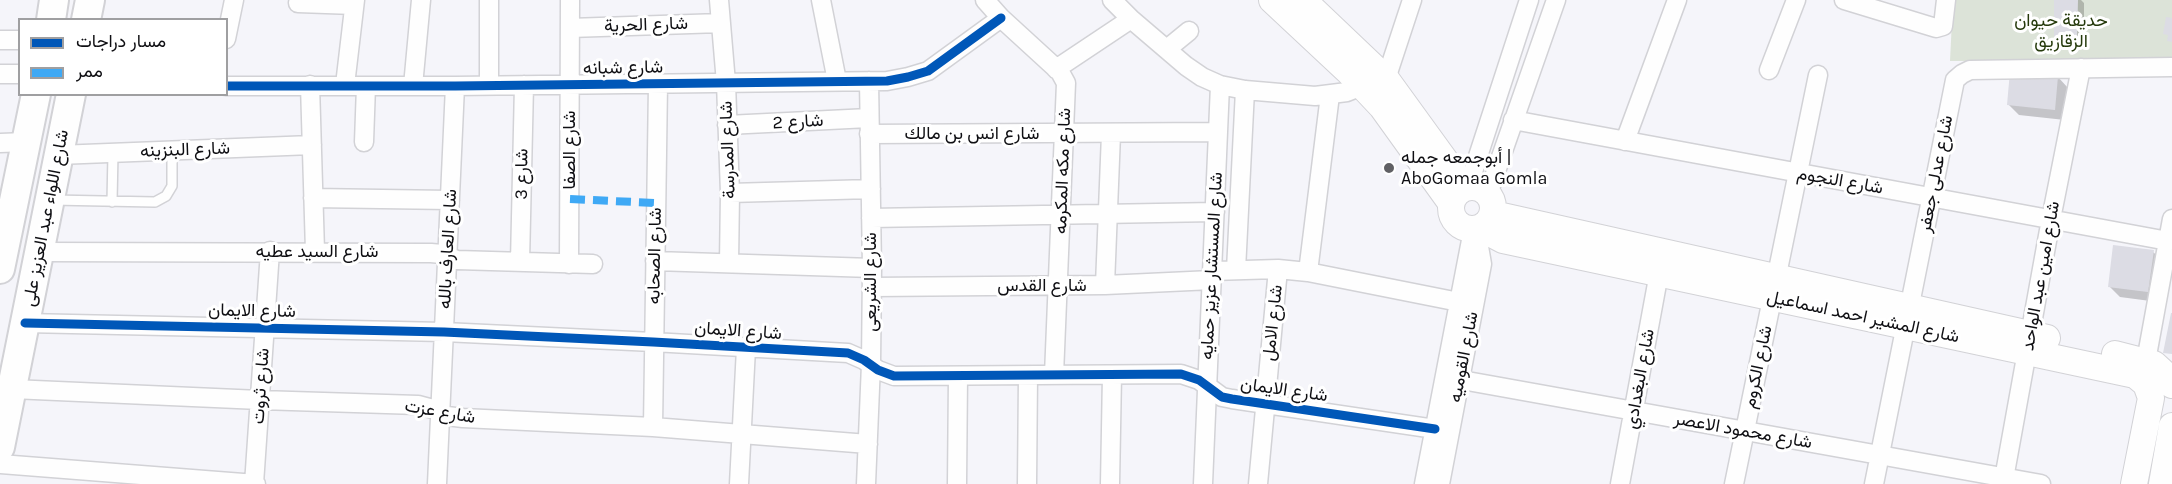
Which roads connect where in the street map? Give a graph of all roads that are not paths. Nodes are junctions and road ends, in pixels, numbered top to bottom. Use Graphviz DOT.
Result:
graph roads {
  1 [pos="54,0"];
  2 [pos="90,0"];
  3 [pos="234,0"];
  4 [pos="421,0"];
  5 [pos="489,0"];
  6 [pos="570,0"];
  7 [pos="821,0"];
  8 [pos="985,0"];
  9 [pos="1112,0"];
  10 [pos="1272,0"];
  11 [pos="1303,0"];
  12 [pos="1412,0"];
  13 [pos="1529,0"];
  14 [pos="1556,0"];
  15 [pos="1677,0"];
  16 [pos="1796,0"];
  17 [pos="1844,0"];
  18 [pos="1946,0"];
  19 [pos="298,3"];
  20 [pos="354,3"];
  21 [pos="723,7"];
  22 [pos="51,18"];
  23 [pos="86,18"];
  24 [pos="1001,18"];
  25 [pos="1131,19"];
  26 [pos="570,28"];
  27 [pos="228,29"];
  28 [pos="1189,31"];
  29 [pos="0,40"];
  30 [pos="18,40"];
  31 [pos="1167,49"];
  32 [pos="2172,67"];
  33 [pos="2081,68"];
  34 [pos="1056,69"];
  35 [pos="1769,70"];
  36 [pos="0,74"];
  37 [pos="18,74"];
  38 [pos="1818,75"];
  39 [pos="837,81"];
  40 [pos="869,81"];
  41 [pos="1374,82"];
  42 [pos="726,83"];
  43 [pos="658,84"];
  44 [pos="310,85"];
  45 [pos="489,85"];
  46 [pos="524,85"];
  47 [pos="570,85"];
  48 [pos="1220,85"];
  49 [pos="228,86"];
  50 [pos="345,86"];
  51 [pos="366,86"];
  52 [pos="413,86"];
  53 [pos="455,86"];
  54 [pos="1245,90"];
  55 [pos="1330,95"];
  56 [pos="35,96"];
  57 [pos="71,96"];
  58 [pos="1513,120"];
  59 [pos="727,125"];
  60 [pos="869,126"];
  61 [pos="1218,132"];
  62 [pos="1064,134"];
  63 [pos="1111,134"];
  64 [pos="1625,141"];
  65 [pos="364,142"];
  66 [pos="13,143"];
  67 [pos="312,146"];
  68 [pos="172,151"];
  69 [pos="113,153"];
  70 [pos="58,155"];
  71 [pos="1798,173"];
  72 [pos="870,189"];
  73 [pos="730,193"];
  74 [pos="1931,197"];
  75 [pos="7,198"];
  76 [pos="313,198"];
  77 [pos="50,200"];
  78 [pos="450,200"];
  79 [pos="112,202"];
  80 [pos="1474,209"];
  81 [pos="1215,212"];
  82 [pos="1061,214"];
  83 [pos="1107,214"];
  84 [pos="871,218"];
  85 [pos="2051,219"];
  86 [pos="2172,219"];
  87 [pos="2168,241"];
  88 [pos="270,251"];
  89 [pos="315,251"];
  90 [pos="39,252"];
  91 [pos="447,256"];
  92 [pos="655,261"];
  93 [pos="520,262"];
  94 [pos="729,263"];
  95 [pos="0,264"];
  96 [pos="569,264"];
  97 [pos="593,264"];
  98 [pos="872,268"];
  99 [pos="1278,269"];
  100 [pos="1236,270"];
  101 [pos="1308,272"];
  102 [pos="1659,273"];
  103 [pos="1212,275"];
  104 [pos="1105,285"];
  105 [pos="1058,286"];
  106 [pos="872,287"];
  107 [pos="1774,288"];
  108 [pos="1459,302"];
  109 [pos="1907,316"];
  110 [pos="25,323"];
  111 [pos="265,328"];
  112 [pos="444,332"];
  113 [pos="653,342"];
  114 [pos="2029,343"];
  115 [pos="746,348"];
  116 [pos="2146,361"];
  117 [pos="871,364"];
  118 [pos="1028,375"];
  119 [pos="1054,375"];
  120 [pos="1112,375"];
  121 [pos="958,376"];
  122 [pos="1452,379"];
  123 [pos="1207,385"];
  124 [pos="2172,385"];
  125 [pos="12,389"];
  126 [pos="260,400"];
  127 [pos="1265,403"];
  128 [pos="1634,411"];
  129 [pos="440,413"];
  130 [pos="2172,426"];
  131 [pos="653,428"];
  132 [pos="1435,429"];
  133 [pos="1745,431"];
  134 [pos="741,434"];
  135 [pos="867,444"];
  136 [pos="0,447"];
  137 [pos="1880,455"];
  138 [pos="2170,455"];
  139 [pos="0,464"];
  140 [pos="2004,481"];
  141 [pos="255,484"];
  142 [pos="437,484"];
  143 [pos="739,484"];
  144 [pos="866,484"];
  145 [pos="957,484"];
  146 [pos="1027,484"];
  147 [pos="1110,484"];
  148 [pos="1203,484"];
  149 [pos="1258,484"];
  150 [pos="1424,484"];
  151 [pos="1440,484"];
  152 [pos="1620,484"];
  153 [pos="1734,484"];
  154 [pos="1874,484"];
  155 [pos="2041,484"];
  156 [pos="2134,484"];
  157 [pos="2162,484"];
  1 -- 22 [label="main road"];
  2 -- 23 [label="main road"];
  3 -- 27 [label="street"];
  4 -- 52 [label="street"];
  5 -- 45 [label="street"];
  6 -- 26 [label="street, شارع الصفا"];
  7 -- 39 [label="street"];
  8 -- 24 [label="street, شارع مكه المكرمه"];
  9 -- 25 [label="street"];
  10 -- 41 [label="street, شارع المشير احمد اسماعيل"];
  11 -- 41 [label="street, شارع المشير احمد اسماعيل"];
  12 -- 41 [label="street"];
  13 -- 80 [label="street, شارع القوميه"];
  14 -- 58 [label="street, شارع القوميه"];
  15 -- 64 [label="street"];
  16 -- 35 [label="street"];
  17 -- 18 [label="street"];
  19 -- 20 [label="street"];
  20 -- 50 [label="street"];
  21 -- 26 [label="street, شارع الحرية"];
  21 -- 42 [label="street, شارع المدرسة"];
  24 -- 34 [label="street, شارع مكه المكرمه"];
  24 -- 40 [label="street, شارع شبانه"];
  25 -- 31 [label="street"];
  25 -- 34 [label="street"];
  26 -- 47 [label="street, شارع الصفا"];
  28 -- 31 [label="street"];
  29 -- 30 [label="street"];
  31 -- 48 [label="street"];
  32 -- 33 [label="street, شارع عدلى جعفر"];
  33 -- 74 [label="street, شارع عدلى جعفر"];
  33 -- 85 [label="street, شارع امين عبد الواحد"];
  34 -- 62 [label="street, شارع مكه المكرمه"];
  36 -- 37 [label="street"];
  38 -- 71 [label="street, شارع الكروم"];
  39 -- 40 [label="street, شارع شبانه"];
  39 -- 42 [label="street, شارع شبانه"];
  40 -- 60 [label="street, شارع الشريعى"];
  41 -- 55 [label="street"];
  41 -- 80 [label="street, شارع المشير احمد اسماعيل"];
  42 -- 43 [label="street, شارع شبانه"];
  42 -- 59 [label="street, شارع المدرسة"];
  43 -- 47 [label="street, شارع شبانه"];
  43 -- 92 [label="street, شارع الصحابه"];
  44 -- 49 [label="street, شارع شبانه"];
  44 -- 50 [label="street, شارع شبانه"];
  44 -- 67 [label="street"];
  45 -- 46 [label="street, شارع شبانه"];
  45 -- 53 [label="street, شارع شبانه"];
  46 -- 47 [label="street, شارع شبانه"];
  46 -- 93 [label="street, شارع 3"];
  47 -- 96 [label="street, شارع الصفا"];
  48 -- 54 [label="street"];
  48 -- 61 [label="street, شارع المستشار عزيز حمايه"];
  50 -- 51 [label="street, شارع شبانه"];
  51 -- 52 [label="street, شارع شبانه"];
  51 -- 65 [label="street"];
  52 -- 53 [label="street, شارع شبانه"];
  53 -- 78 [label="street, شارع العارف بالله"];
  54 -- 55 [label="street"];
  54 -- 100 [label="street"];
  55 -- 101 [label="street"];
  56 -- 66 [label="main road, شارع اللواء عبد العزيز على"];
  57 -- 70 [label="main road, شارع اللواء عبد العزيز على"];
  58 -- 64 [label="street, شارع النجوم"];
  58 -- 80 [label="street, شارع القوميه"];
  59 -- 60 [label="street, شارع 2"];
  59 -- 73 [label="street, شارع المدرسة"];
  60 -- 62 [label="street, شارع انس بن مالك"];
  60 -- 72 [label="street, شارع الشريعى"];
  61 -- 63 [label="street, شارع انس بن مالك"];
  61 -- 81 [label="street, شارع المستشار عزيز حمايه"];
  62 -- 63 [label="street, شارع انس بن مالك"];
  62 -- 82 [label="street, شارع مكه المكرمه"];
  63 -- 83 [label="street"];
  64 -- 71 [label="street, شارع النجوم"];
  66 -- 75 [label="main road, شارع اللواء عبد العزيز على"];
  67 -- 68 [label="street, شارع البنزينه"];
  67 -- 76 [label="street"];
  68 -- 69 [label="street, شارع البنزينه"];
  68 -- 79 [label="lane"];
  69 -- 70 [label="street, شارع البنزينه"];
  69 -- 79 [label="lane"];
  70 -- 77 [label="main road, شارع اللواء عبد العزيز على"];
  71 -- 74 [label="street, شارع النجوم"];
  71 -- 107 [label="street, شارع الكروم"];
  72 -- 73 [label="street"];
  72 -- 84 [label="street, شارع الشريعى"];
  73 -- 94 [label="street, شارع المدرسة"];
  74 -- 85 [label="street, شارع النجوم"];
  74 -- 109 [label="street, شارع عدلى جعفر"];
  75 -- 95 [label="main road, شارع اللواء عبد العزيز على"];
  76 -- 78 [label="street"];
  76 -- 89 [label="street"];
  77 -- 79 [label="lane"];
  77 -- 90 [label="main road, شارع اللواء عبد العزيز على"];
  78 -- 91 [label="street, شارع العارف بالله"];
  80 -- 102 [label="street, شارع المشير احمد اسماعيل"];
  80 -- 107 [label="street, شارع المشير احمد اسماعيل"];
  80 -- 108 [label="street, شارع القوميه"];
  80 -- 122 [label="street, شارع القوميه"];
  81 -- 83 [label="street"];
  81 -- 103 [label="street, شارع المستشار عزيز حمايه"];
  82 -- 83 [label="street"];
  82 -- 84 [label="street"];
  82 -- 105 [label="street, شارع مكه المكرمه"];
  83 -- 104 [label="street"];
  84 -- 98 [label="street, شارع الشريعى"];
  85 -- 87 [label="street, شارع النجوم"];
  85 -- 114 [label="street, شارع امين عبد الواحد"];
  86 -- 87 [label="street"];
  87 -- 116 [label="street"];
  88 -- 89 [label="street, شارع السيد عطيه"];
  88 -- 90 [label="street, شارع السيد عطيه"];
  88 -- 111 [label="street, شارع ثروت"];
  89 -- 91 [label="street, شارع السيد عطيه"];
  90 -- 110 [label="main road, شارع اللواء عبد العزيز على"];
  91 -- 93 [label="street, شارع السيد عطيه"];
  91 -- 112 [label="street, شارع العارف بالله"];
  92 -- 94 [label="street"];
  92 -- 113 [label="street, شارع الصحابه"];
  93 -- 96 [label="street, شارع السيد عطيه"];
  94 -- 98 [label="street"];
  96 -- 97 [label="street, شارع السيد عطيه"];
  98 -- 106 [label="street, شارع الشريعى"];
  99 -- 100 [label="street, شارع القدس"];
  99 -- 101 [label="street, شارع القدس"];
  99 -- 127 [label="street, شارع الامل"];
  100 -- 103 [label="street, شارع القدس"];
  101 -- 108 [label="street, شارع القدس"];
  102 -- 107 [label="street, شارع المشير احمد اسماعيل"];
  102 -- 128 [label="street, شارع البغدادي"];
  103 -- 104 [label="street, شارع القدس"];
  103 -- 123 [label="street, شارع المستشار عزيز حمايه"];
  104 -- 105 [label="street, شارع القدس"];
  105 -- 106 [label="street, شارع القدس"];
  105 -- 119 [label="street, شارع مكه المكرمه"];
  106 -- 117 [label="street, شارع الشريعى"];
  107 -- 109 [label="street, شارع المشير احمد اسماعيل"];
  107 -- 133 [label="street, شارع الكروم"];
  108 -- 122 [label="street, شارع القوميه"];
  109 -- 114 [label="street, شارع المشير احمد اسماعيل"];
  109 -- 137 [label="street, شارع عدلى جعفر"];
  110 -- 111 [label="street, شارع الايمان"];
  110 -- 125 [label="main road, شارع اللواء عبد العزيز على"];
  111 -- 112 [label="street, شارع الايمان"];
  111 -- 126 [label="street, شارع ثروت"];
  112 -- 113 [label="street, شارع الايمان"];
  112 -- 129 [label="street, شارع العارف بالله"];
  113 -- 115 [label="street, شارع الايمان"];
  113 -- 131 [label="street, شارع الصحابه"];
  114 -- 116 [label="street, شارع المشير احمد اسماعيل"];
  114 -- 140 [label="street, شارع امين عبد الواحد"];
  114 -- 156 [label="street, شارع المشير احمد اسماعيل"];
  115 -- 117 [label="street, شارع الايمان"];
  115 -- 134 [label="street"];
  116 -- 124 [label="street, شارع المشير احمد اسماعيل"];
  117 -- 121 [label="street, شارع الايمان"];
  117 -- 135 [label="street, شارع الشريعى"];
  118 -- 119 [label="street, شارع الايمان"];
  118 -- 121 [label="street, شارع الايمان"];
  118 -- 146 [label="street"];
  119 -- 120 [label="street, شارع الايمان"];
  120 -- 123 [label="street, شارع الايمان"];
  120 -- 147 [label="street"];
  121 -- 145 [label="street"];
  122 -- 128 [label="street, شارع محمود الاعصر"];
  122 -- 132 [label="street, شارع القوميه"];
  122 -- 151 [label="street, شارع القوميه"];
  123 -- 127 [label="street, شارع الايمان"];
  123 -- 148 [label="street, شارع المستشار عزيز حمايه"];
  125 -- 126 [label="street, شارع عزت"];
  125 -- 136 [label="main road, شارع اللواء عبد العزيز على"];
  126 -- 129 [label="street, شارع عزت"];
  126 -- 141 [label="street, شارع ثروت"];
  127 -- 132 [label="street, شارع الايمان"];
  127 -- 149 [label="street, شارع الامل"];
  128 -- 133 [label="street, شارع محمود الاعصر"];
  128 -- 152 [label="street, شارع البغدادي"];
  129 -- 131 [label="street, شارع عزت"];
  129 -- 142 [label="street, شارع العارف بالله"];
  130 -- 138 [label="street"];
  131 -- 134 [label="street, شارع عزت"];
  132 -- 150 [label="street, شارع القوميه"];
  133 -- 137 [label="street, شارع محمود الاعصر"];
  133 -- 153 [label="street, شارع الكروم"];
  134 -- 135 [label="street, شارع عزت"];
  134 -- 143 [label="street"];
  135 -- 144 [label="street, شارع الشريعى"];
  137 -- 140 [label="street, شارع محمود الاعصر"];
  137 -- 154 [label="street, شارع عدلى جعفر"];
  138 -- 157 [label="street"];
  139 -- 141 [label="street"];
  140 -- 155 [label="street, شارع محمود الاعصر"];
}
